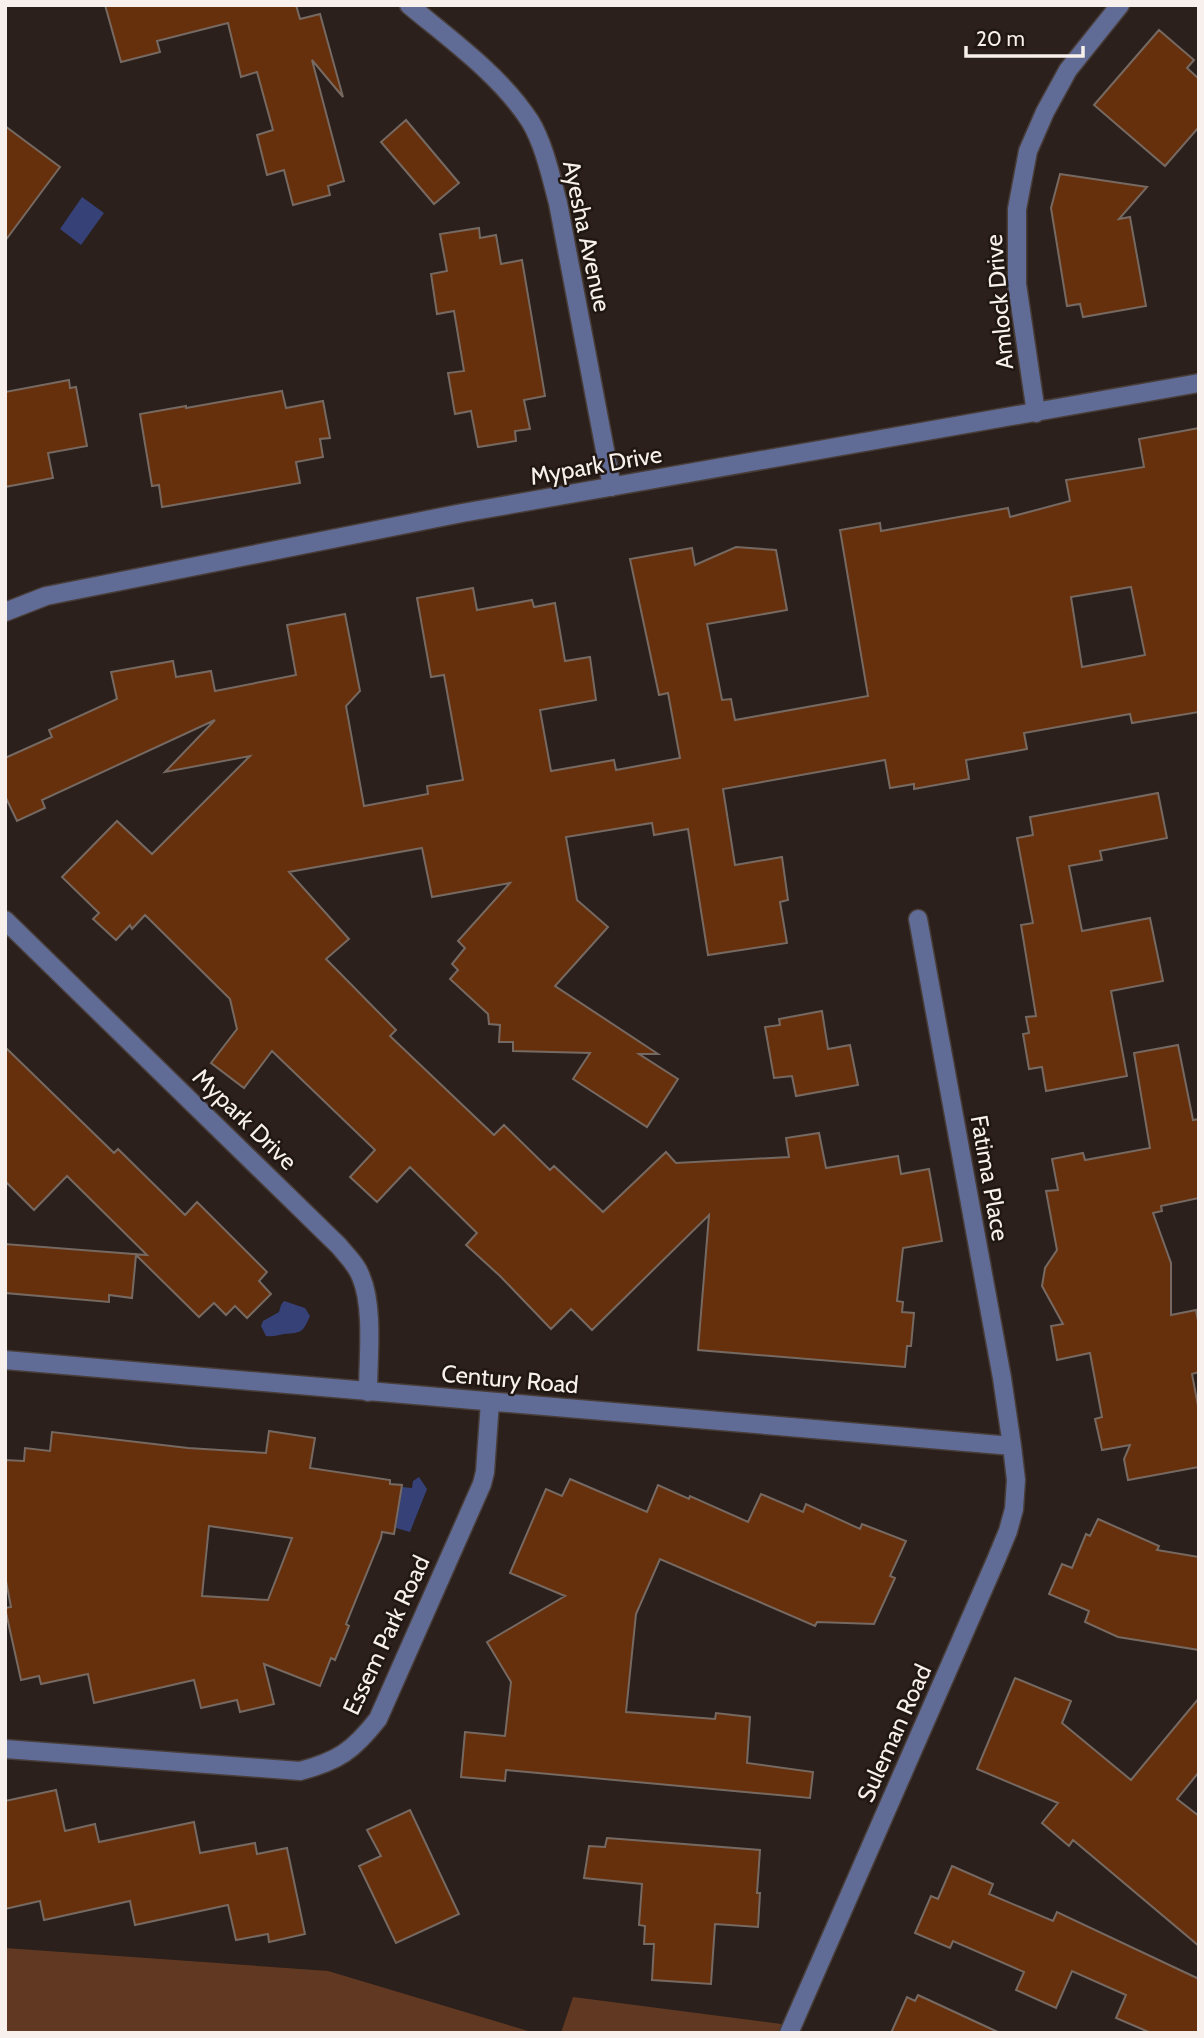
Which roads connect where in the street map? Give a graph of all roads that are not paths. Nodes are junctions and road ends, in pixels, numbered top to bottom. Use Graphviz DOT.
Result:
graph roads {
  1 [pos="409,5"];
  2 [pos="1121,5"];
  3 [pos="1199,383"];
  4 [pos="1036,413"];
  5 [pos="612,487"];
  6 [pos="5,612"];
  7 [pos="918,919"];
  8 [pos="5,920"];
  9 [pos="5,1360"];
  10 [pos="368,1392"];
  11 [pos="490,1402"];
  12 [pos="1012,1446"];
  13 [pos="5,1749"];
  14 [pos="789,2033"];
  1 -- 5 [label="street, Ayesha Avenue"];
  2 -- 4 [label="street, Amlock Drive"];
  3 -- 4 [label="street, Mypark Drive"];
  4 -- 5 [label="street, Mypark Drive"];
  5 -- 6 [label="street, Mypark Drive"];
  7 -- 12 [label="street, Fatima Place"];
  8 -- 10 [label="street, Mypark Drive"];
  9 -- 10 [label="street, Century Road"];
  10 -- 11 [label="street, Century Road"];
  11 -- 12 [label="street, Century Road"];
  11 -- 13 [label="street, Essem Park Road"];
  12 -- 14 [label="street, Suleman Road"];
}
